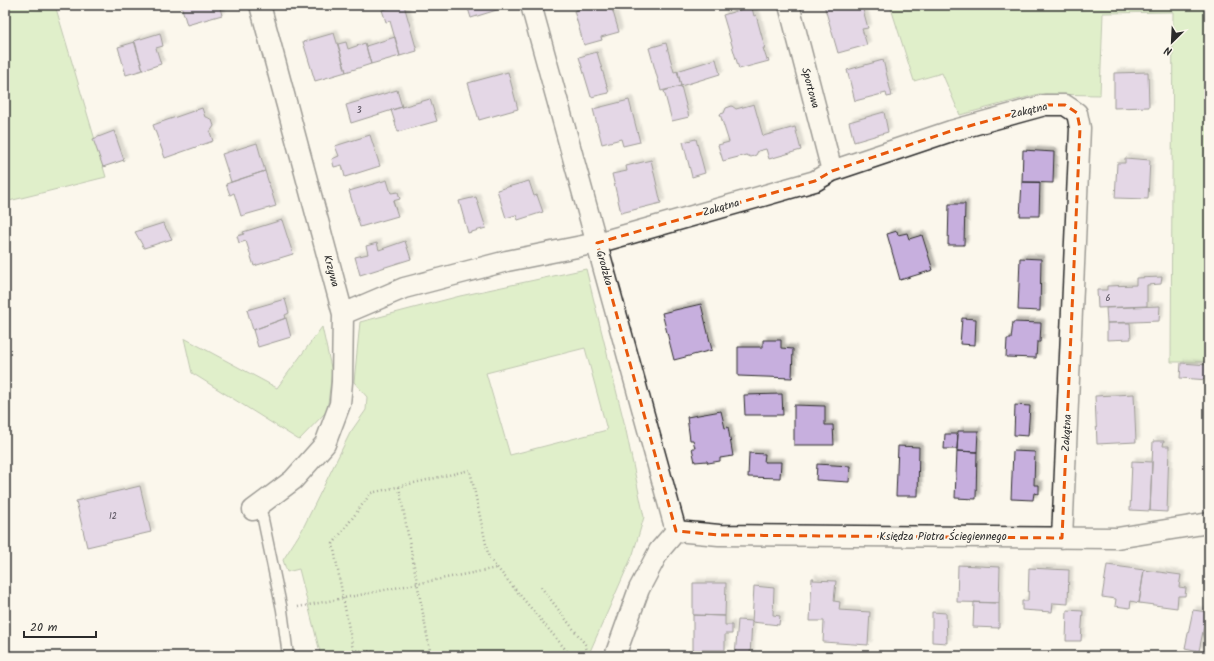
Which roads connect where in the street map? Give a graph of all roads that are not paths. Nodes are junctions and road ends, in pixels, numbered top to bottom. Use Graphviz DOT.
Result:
graph roads {
  1 [pos="260,5"];
  2 [pos="531,5"];
  3 [pos="788,5"];
  4 [pos="832,171"];
  5 [pos="597,243"];
  6 [pos="343,314"];
  7 [pos="256,508"];
  8 [pos="1209,524"];
  9 [pos="676,531"];
  10 [pos="1062,538"];
  11 [pos="288,656"];
  12 [pos="615,656"];
  1 -- 6 [label="street, Krzywa"];
  2 -- 5 [label="street, Grodzka"];
  3 -- 4 [label="street, Sportowa"];
  4 -- 5 [label="street, Zakątna"];
  4 -- 10 [label="street, Zakątna"];
  5 -- 6 [label="street, Zakątna"];
  5 -- 9 [label="street, Grodzka"];
  6 -- 7 [label="street, Krzywa"];
  7 -- 11 [label="lane"];
  8 -- 10 [label="street, Księdza Piotra Ściegiennego"];
  9 -- 10 [label="street, Księdza Piotra Ściegiennego"];
  9 -- 12 [label="street"];
}
